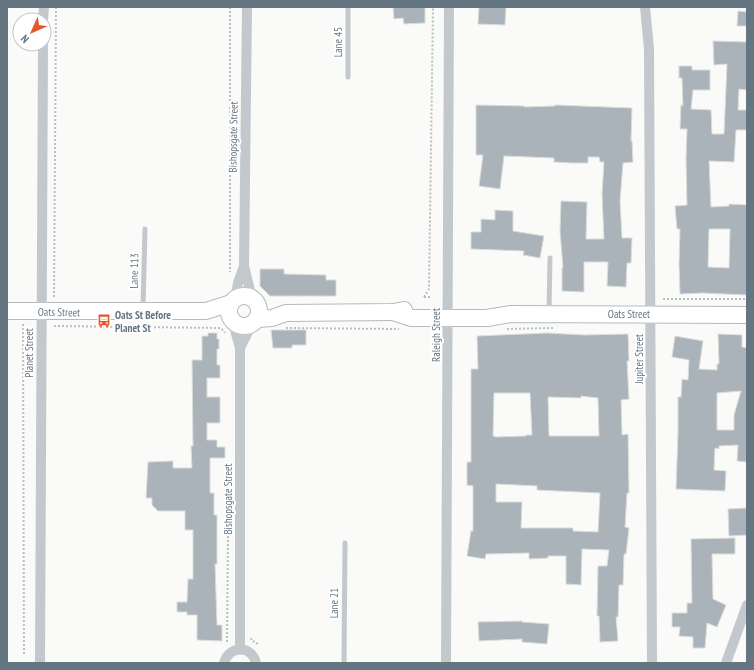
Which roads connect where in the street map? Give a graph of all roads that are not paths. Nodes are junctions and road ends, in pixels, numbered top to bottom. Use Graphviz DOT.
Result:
graph roads {
  1 [pos="247,7"];
  2 [pos="348,7"];
  3 [pos="449,7"];
  4 [pos="646,10"];
  5 [pos="43,52"];
  6 [pos="348,77"];
  7 [pos="145,229"];
  8 [pos="550,258"];
  9 [pos="244,266"];
  10 [pos="233,301"];
  11 [pos="7,311"];
  12 [pos="206,311"];
  13 [pos="42,312"];
  14 [pos="143,312"];
  15 [pos="255,312"];
  16 [pos="448,313"];
  17 [pos="549,313"];
  18 [pos="650,314"];
  19 [pos="747,315"];
  20 [pos="231,327"];
  21 [pos="240,348"];
  22 [pos="345,543"];
  23 [pos="747,605"];
  24 [pos="240,649"];
  25 [pos="40,663"];
  26 [pos="224,663"];
  27 [pos="256,663"];
  28 [pos="344,663"];
  29 [pos="446,663"];
  30 [pos="652,663"];
  31 [pos="726,663"];
  1 -- 9 [label="street, Bishopsgate Street"];
  2 -- 6 [label="lane, Lane 45"];
  3 -- 16 [label="street, Raleigh Street"];
  4 -- 18 [label="street, Jupiter Street"];
  5 -- 13 [label="street, Planet Street"];
  7 -- 14 [label="lane, Lane 113"];
  8 -- 17 [label="lane"];
  9 -- 10 [label="street, Bishopsgate Street"];
  9 -- 15 [label="street, Bishopsgate Street"];
  10 -- 12 [label="main road, Oats Street"];
  10 -- 15 [label="main road, Oats Street"];
  10 -- 20 [label="main road"];
  11 -- 13 [label="main road, Oats Street"];
  12 -- 14 [label="main road, Oats Street"];
  12 -- 20 [label="main road, Oats Street"];
  13 -- 14 [label="main road, Oats Street"];
  13 -- 25 [label="street, Planet Street"];
  15 -- 16 [label="main road, Oats Street"];
  15 -- 20 [label="main road, Oats Street"];
  15 -- 21 [label="street, Bishopsgate Street"];
  16 -- 17 [label="main road, Oats Street"];
  16 -- 29 [label="street, Raleigh Street"];
  17 -- 18 [label="main road, Oats Street"];
  18 -- 19 [label="main road, Oats Street"];
  18 -- 30 [label="street, Jupiter Street"];
  20 -- 21 [label="street, Bishopsgate Street"];
  21 -- 24 [label="street, Bishopsgate Street"];
  22 -- 28 [label="lane, Lane 21"];
  23 -- 31 [label="street"];
  24 -- 26 [label="street"];
  24 -- 27 [label="street"];
}
